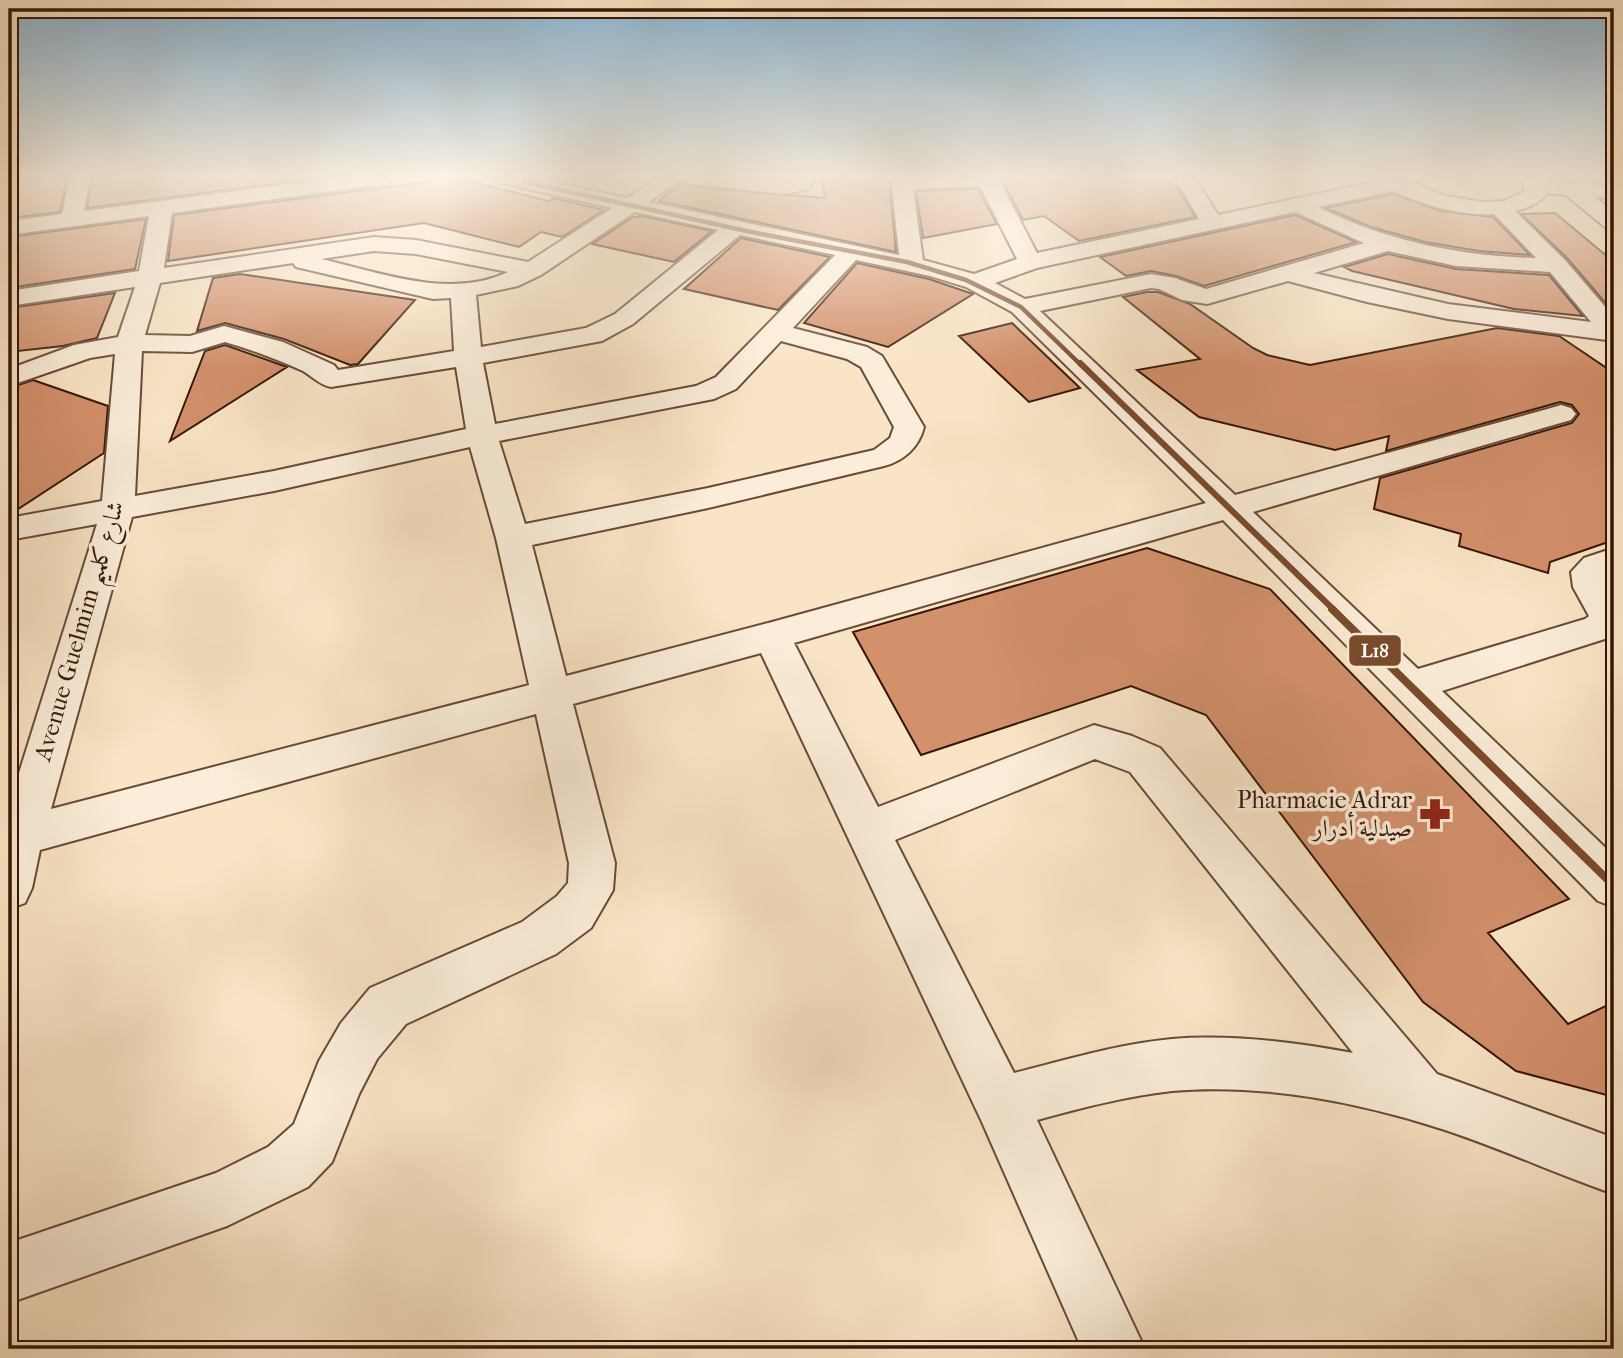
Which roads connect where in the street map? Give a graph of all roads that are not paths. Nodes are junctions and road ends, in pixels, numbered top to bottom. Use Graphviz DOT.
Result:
graph roads {
  1 [pos="156,241"];
  2 [pos="575,241"];
  3 [pos="718,241"];
  4 [pos="796,241"];
  5 [pos="918,241"];
  6 [pos="1019,241"];
  7 [pos="1121,241"];
  8 [pos="1379,241"];
  9 [pos="1533,241"];
  10 [pos="1387,244"];
  11 [pos="851,252"];
  12 [pos="290,259"];
  13 [pos="982,262"];
  14 [pos="1030,262"];
  15 [pos="1557,265"];
  16 [pos="924,267"];
  17 [pos="532,270"];
  18 [pos="1287,273"];
  19 [pos="150,277"];
  20 [pos="463,290"];
  21 [pos="9,298"];
  22 [pos="1021,307"];
  23 [pos="776,331"];
  24 [pos="1613,332"];
  25 [pos="129,343"];
  26 [pos="468,358"];
  27 [pos="9,378"];
  28 [pos="1561,414"];
  29 [pos="482,435"];
  30 [pos="1229,507"];
  31 [pos="118,509"];
  32 [pos="9,529"];
  33 [pos="513,538"];
  34 [pos="1614,560"];
  35 [pos="772,636"];
  36 [pos="1410,686"];
  37 [pos="551,696"];
  38 [pos="867,831"];
  39 [pos="15,838"];
  40 [pos="1614,886"];
  41 [pos="9,888"];
  42 [pos="1420,1095"];
  43 [pos="1001,1104"];
  44 [pos="1614,1166"];
  45 [pos="9,1273"];
  46 [pos="1114,1349"];
  1 -- 19 [label="street, Avenue Guelmim شارع كلميم"];
  2 -- 17 [label="street"];
  3 -- 26 [label="street"];
  4 -- 11 [label="street"];
  5 -- 16 [label="street"];
  6 -- 13 [label="street"];
  6 -- 14 [label="street"];
  7 -- 14 [label="street"];
  8 -- 10 [label="street"];
  9 -- 15 [label="street"];
  10 -- 15 [label="street"];
  10 -- 18 [label="street"];
  11 -- 16 [label="street"];
  11 -- 23 [label="street"];
  12 -- 17 [label="street"];
  12 -- 19 [label="street"];
  12 -- 20 [label="street"];
  13 -- 14 [label="street"];
  13 -- 16 [label="street"];
  13 -- 22 [label="street"];
  15 -- 24 [label="street"];
  17 -- 20 [label="street"];
  18 -- 22 [label="street"];
  18 -- 24 [label="street"];
  19 -- 21 [label="street"];
  19 -- 25 [label="street, Avenue Guelmim شارع كلميم"];
  20 -- 26 [label="street"];
  22 -- 30 [label="street"];
  23 -- 29 [label="street"];
  23 -- 33 [label="street"];
  25 -- 26 [label="street"];
  25 -- 27 [label="street"];
  25 -- 31 [label="street, Avenue Guelmim شارع كلميم"];
  26 -- 29 [label="street"];
  28 -- 30 [label="street"];
  29 -- 31 [label="street"];
  29 -- 33 [label="street"];
  30 -- 35 [label="street"];
  30 -- 36 [label="street"];
  31 -- 32 [label="street"];
  31 -- 39 [label="street, Avenue Guelmim شارع كلميم"];
  33 -- 37 [label="street"];
  34 -- 36 [label="street"];
  35 -- 37 [label="street"];
  35 -- 38 [label="street"];
  36 -- 40 [label="street"];
  37 -- 39 [label="street"];
  37 -- 45 [label="street"];
  38 -- 42 [label="street"];
  38 -- 43 [label="street"];
  39 -- 41 [label="street, Avenue Guelmim شارع كلميم"];
  42 -- 43 [label="street"];
  42 -- 44 [label="street"];
  43 -- 46 [label="street"];
}
